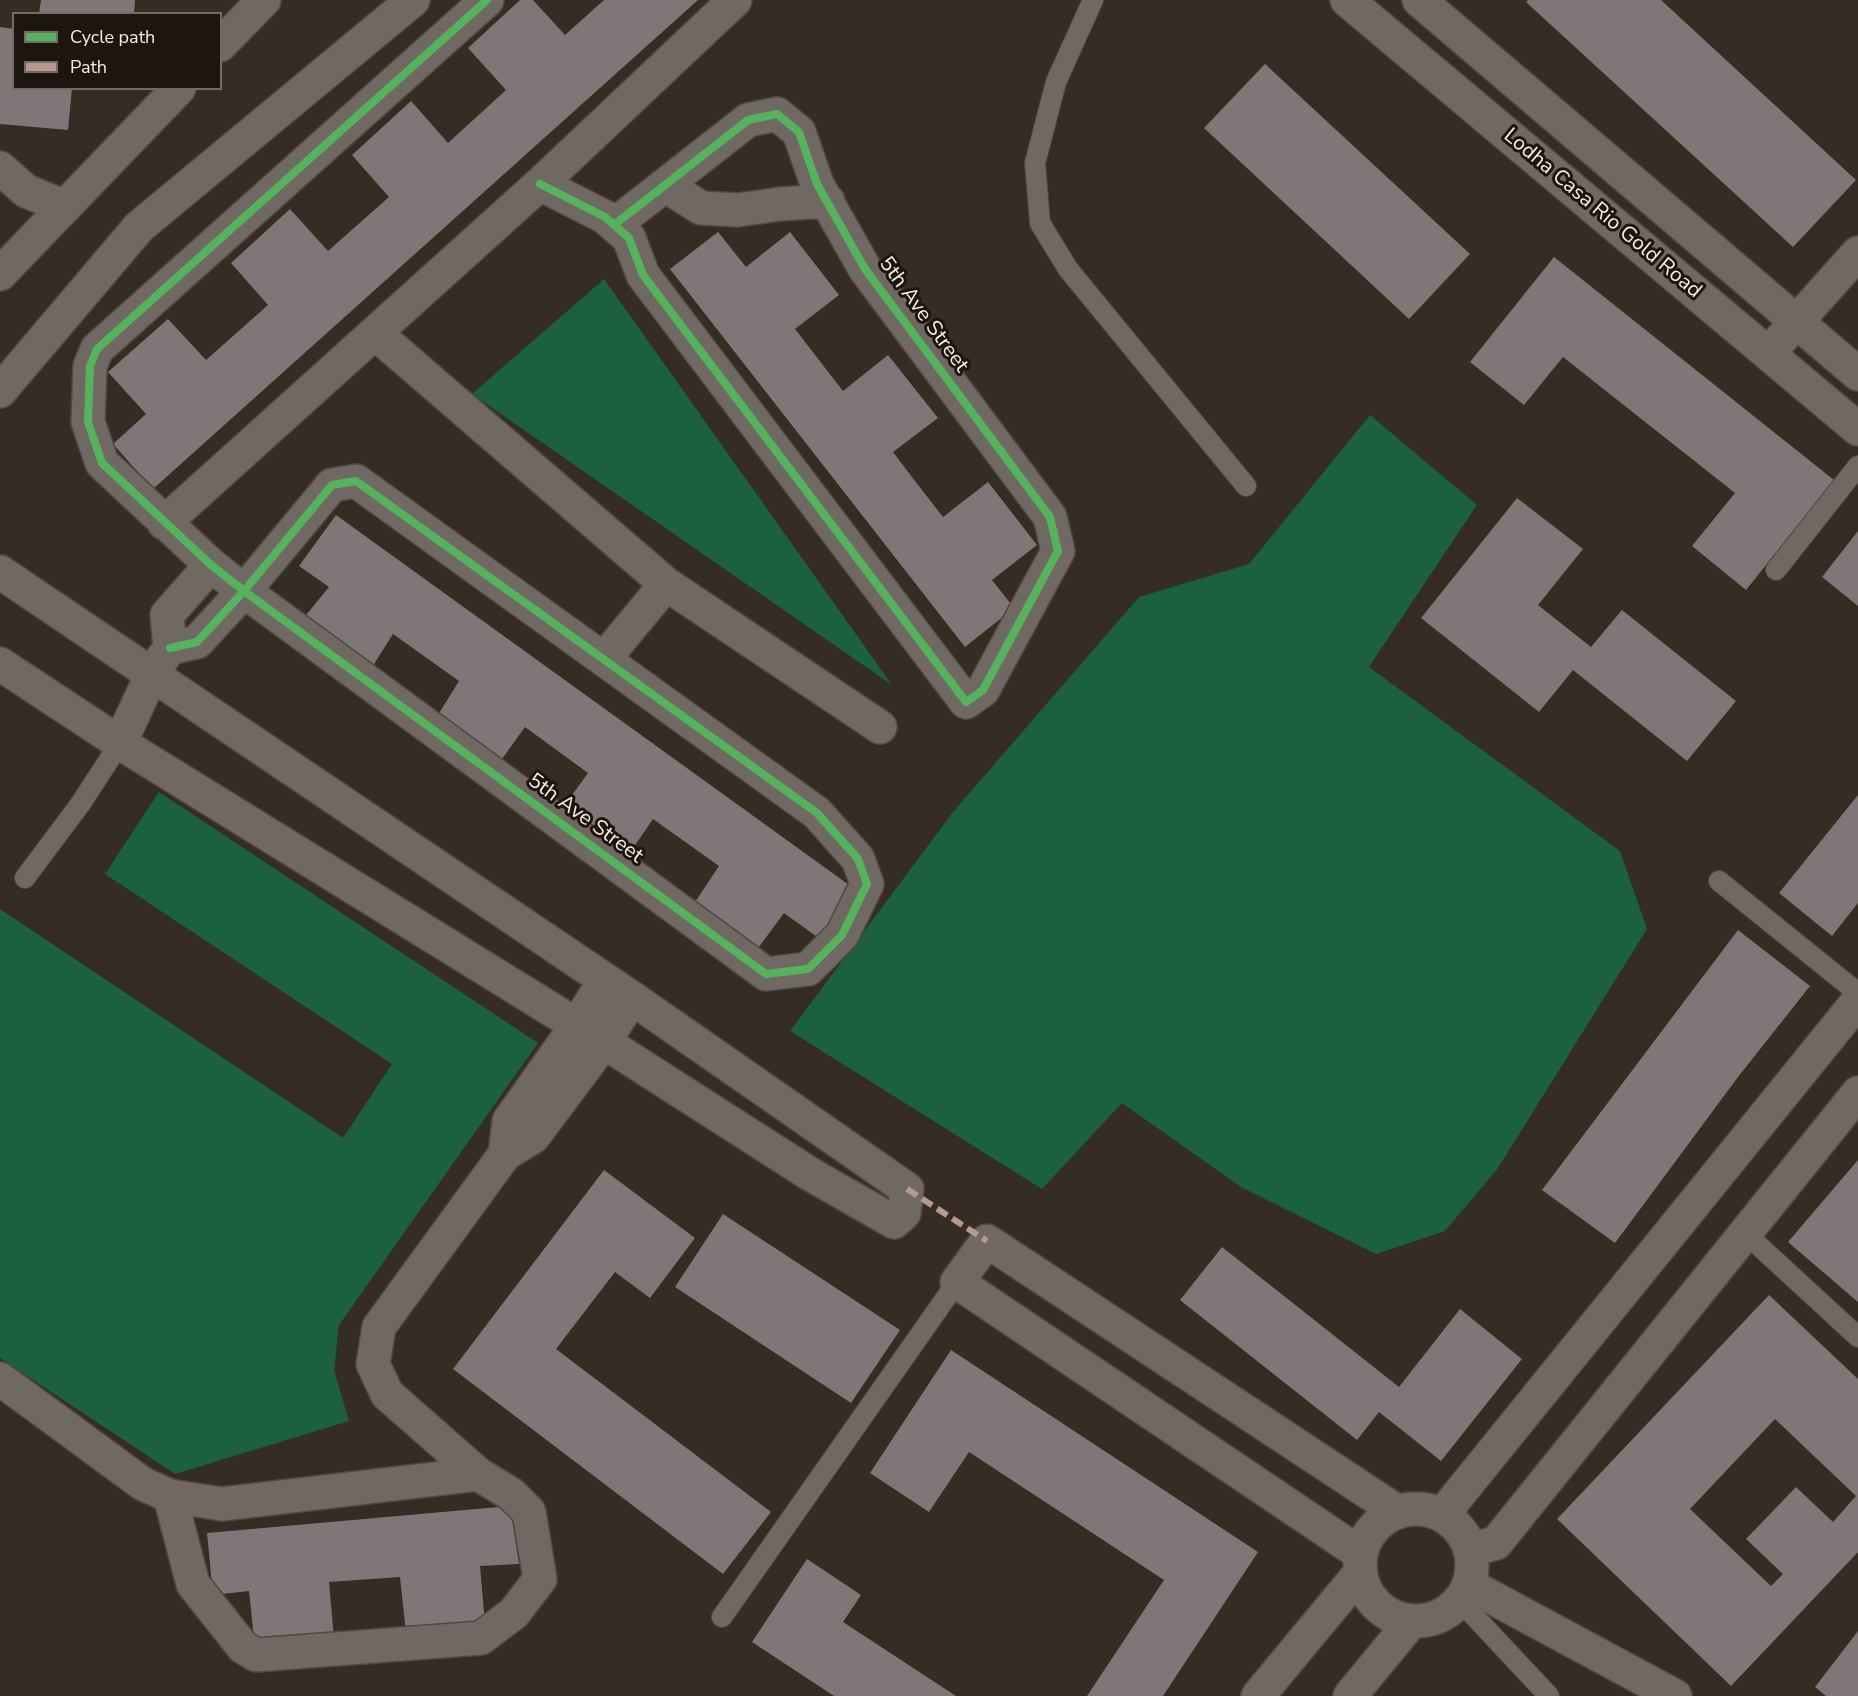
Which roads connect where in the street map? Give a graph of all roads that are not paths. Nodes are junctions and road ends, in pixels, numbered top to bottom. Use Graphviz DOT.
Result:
graph roads {
  1 [pos="264,0"];
  2 [pos="413,0"];
  3 [pos="487,0"];
  4 [pos="735,0"];
  5 [pos="1093,0"];
  6 [pos="1347,0"];
  7 [pos="1419,0"];
  8 [pos="222,43"];
  9 [pos="177,90"];
  10 [pos="0,168"];
  11 [pos="540,184"];
  12 [pos="665,185"];
  13 [pos="828,201"];
  14 [pos="65,207"];
  15 [pos="615,225"];
  16 [pos="1858,253"];
  17 [pos="0,274"];
  18 [pos="1797,322"];
  19 [pos="375,333"];
  20 [pos="1768,353"];
  21 [pos="1858,374"];
  22 [pos="0,391"];
  23 [pos="1858,429"];
  24 [pos="1858,466"];
  25 [pos="1246,486"];
  26 [pos="164,523"];
  27 [pos="1776,570"];
  28 [pos="0,572"];
  29 [pos="228,578"];
  30 [pos="666,584"];
  31 [pos="604,659"];
  32 [pos="161,661"];
  33 [pos="0,664"];
  34 [pos="880,727"];
  35 [pos="120,743"];
  36 [pos="25,878"];
  37 [pos="1719,881"];
  38 [pos="605,980"];
  39 [pos="1858,993"];
  40 [pos="632,998"];
  41 [pos="1858,1001"];
  42 [pos="577,1025"];
  43 [pos="604,1042"];
  44 [pos="1858,1093"];
  45 [pos="505,1154"];
  46 [pos="1745,1233"];
  47 [pos="957,1282"];
  48 [pos="1858,1337"];
  49 [pos="3,1387"];
  50 [pos="478,1474"];
  51 [pos="170,1496"];
  52 [pos="1398,1512"];
  53 [pos="1442,1515"];
  54 [pos="1470,1550"];
  55 [pos="1360,1564"];
  56 [pos="1464,1593"];
  57 [pos="722,1617"];
  58 [pos="1411,1622"];
  59 [pos="1258,1696"];
  60 [pos="1350,1696"];
  61 [pos="1549,1696"];
  62 [pos="1675,1696"];
  1 -- 8 [label="street"];
  2 -- 22 [label="street"];
  3 -- 26 [label="street, 5th Ave Street"];
  4 -- 11 [label="street"];
  5 -- 25 [label="lane"];
  6 -- 20 [label="street, Lodha Casa Rio Gold Road"];
  7 -- 18 [label="street, Lodha Casa Rio Gold Road"];
  9 -- 14 [label="street"];
  10 -- 14 [label="street"];
  11 -- 15 [label="street"];
  11 -- 19 [label="street"];
  12 -- 13 [label="street"];
  12 -- 13 [label="street, 5th Ave Street"];
  12 -- 15 [label="street, 5th Ave Street"];
  13 -- 15 [label="street, 5th Ave Street"];
  14 -- 17 [label="street"];
  16 -- 18 [label="street"];
  18 -- 20 [label="street"];
  18 -- 21 [label="street, Lodha Casa Rio Gold Road"];
  19 -- 26 [label="street"];
  19 -- 30 [label="street"];
  20 -- 23 [label="street, Lodha Casa Rio Gold Road"];
  24 -- 27 [label="lane"];
  26 -- 29 [label="street, 5th Ave Street"];
  28 -- 32 [label="street"];
  29 -- 31 [label="street"];
  29 -- 31 [label="street, 5th Ave Street"];
  29 -- 32 [label="street"];
  30 -- 31 [label="street"];
  30 -- 34 [label="street"];
  32 -- 35 [label="street"];
  32 -- 38 [label="street"];
  33 -- 35 [label="street"];
  35 -- 36 [label="lane"];
  35 -- 42 [label="street"];
  37 -- 39 [label="lane"];
  38 -- 40 [label="street"];
  38 -- 42 [label="street"];
  40 -- 43 [label="street"];
  40 -- 43 [label="street"];
  41 -- 53 [label="street"];
  42 -- 43 [label="street"];
  42 -- 45 [label="street"];
  43 -- 45 [label="street"];
  44 -- 46 [label="street"];
  45 -- 50 [label="street"];
  46 -- 48 [label="lane"];
  46 -- 54 [label="street"];
  47 -- 52 [label="street"];
  47 -- 55 [label="street"];
  47 -- 57 [label="lane"];
  49 -- 51 [label="street"];
  50 -- 51 [label="street"];
  50 -- 51 [label="street"];
  52 -- 53 [label="street"];
  52 -- 55 [label="street"];
  53 -- 54 [label="street"];
  54 -- 56 [label="street"];
  55 -- 58 [label="street"];
  55 -- 59 [label="street"];
  56 -- 58 [label="street"];
  56 -- 61 [label="lane"];
  56 -- 62 [label="street"];
  58 -- 60 [label="street"];
}
